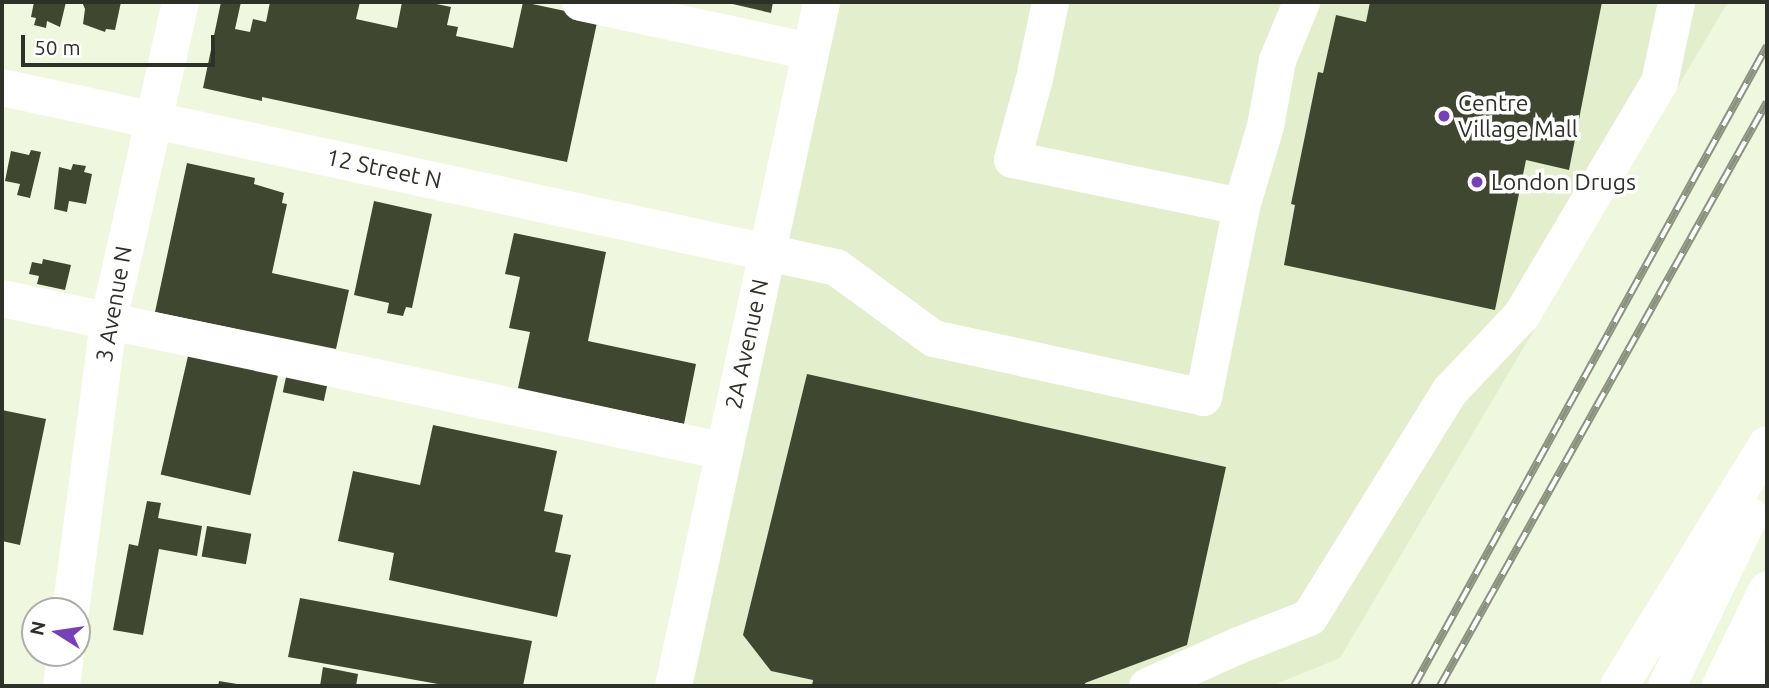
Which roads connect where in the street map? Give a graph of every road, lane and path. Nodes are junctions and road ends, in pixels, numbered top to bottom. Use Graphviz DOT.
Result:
graph roads {
  1 [pos="180,2"];
  2 [pos="580,2"];
  3 [pos="821,2"];
  4 [pos="1050,2"];
  5 [pos="1301,2"];
  6 [pos="1676,2"];
  7 [pos="810,51"];
  8 [pos="2,87"];
  9 [pos="152,120"];
  10 [pos="1241,206"];
  11 [pos="767,249"];
  12 [pos="2,298"];
  13 [pos="108,321"];
  14 [pos="1767,445"];
  15 [pos="724,451"];
  16 [pos="1767,479"];
  17 [pos="1767,591"];
  18 [pos="73,597"];
  19 [pos="1767,660"];
  20 [pos="63,667"];
  21 [pos="679,685"];
  22 [pos="61,686"];
  23 [pos="1147,686"];
  24 [pos="1619,686"];
  25 [pos="1667,686"];
  26 [pos="1721,686"];
  27 [pos="1756,686"];
  1 -- 9 [label="street, 3 Avenue N"];
  2 -- 7 [label="street"];
  3 -- 7 [label="street, 2A Avenue N"];
  4 -- 10 [label="street"];
  5 -- 10 [label="street"];
  6 -- 23 [label="street"];
  7 -- 11 [label="street, 2A Avenue N"];
  8 -- 9 [label="street, 12 Street N"];
  9 -- 11 [label="street, 12 Street N"];
  9 -- 13 [label="street, 3 Avenue N"];
  10 -- 11 [label="street, 12 Street N"];
  11 -- 15 [label="street, 2A Avenue N"];
  12 -- 13 [label="street"];
  13 -- 15 [label="street"];
  13 -- 18 [label="street, 3 Avenue N"];
  14 -- 24 [label="highway"];
  15 -- 21 [label="street, 2A Avenue N"];
  16 -- 25 [label="highway"];
  17 -- 26 [label="highway"];
  19 -- 27 [label="highway"];
  20 -- 22 [label="street"];
}
